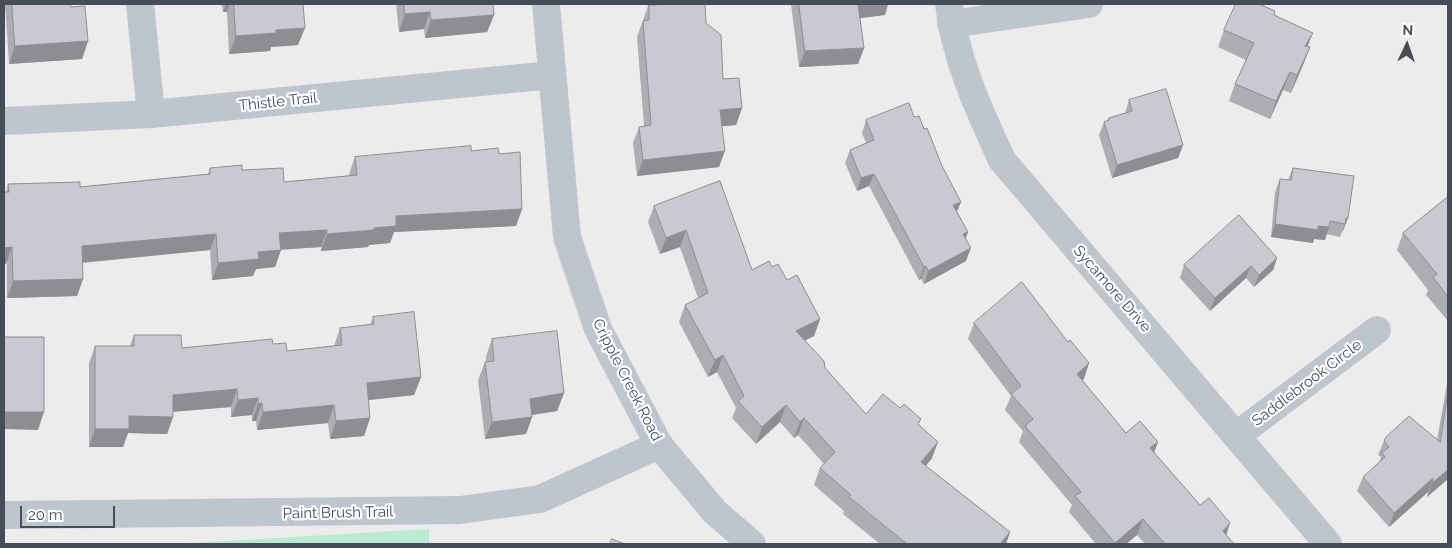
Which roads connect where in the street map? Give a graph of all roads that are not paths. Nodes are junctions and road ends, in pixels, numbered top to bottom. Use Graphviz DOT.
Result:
graph roads {
  1 [pos="140,4"];
  2 [pos="546,4"];
  3 [pos="1089,4"];
  4 [pos="950,14"];
  5 [pos="552,76"];
  6 [pos="151,114"];
  7 [pos="4,120"];
  8 [pos="1377,330"];
  9 [pos="1237,435"];
  10 [pos="659,445"];
  11 [pos="4,515"];
  12 [pos="752,544"];
  13 [pos="1328,544"];
  1 -- 6 [label="street"];
  2 -- 5 [label="street, Cripple Creek Road"];
  3 -- 4 [label="street"];
  4 -- 9 [label="street, Sycamore Drive"];
  5 -- 6 [label="street, Thistle Trail"];
  5 -- 10 [label="street, Cripple Creek Road"];
  6 -- 7 [label="street, Thistle Trail"];
  8 -- 9 [label="street, Saddlebrook Circle"];
  9 -- 13 [label="street, Sycamore Drive"];
  10 -- 11 [label="street, Paint Brush Trail"];
  10 -- 12 [label="street, Cripple Creek Road"];
}
